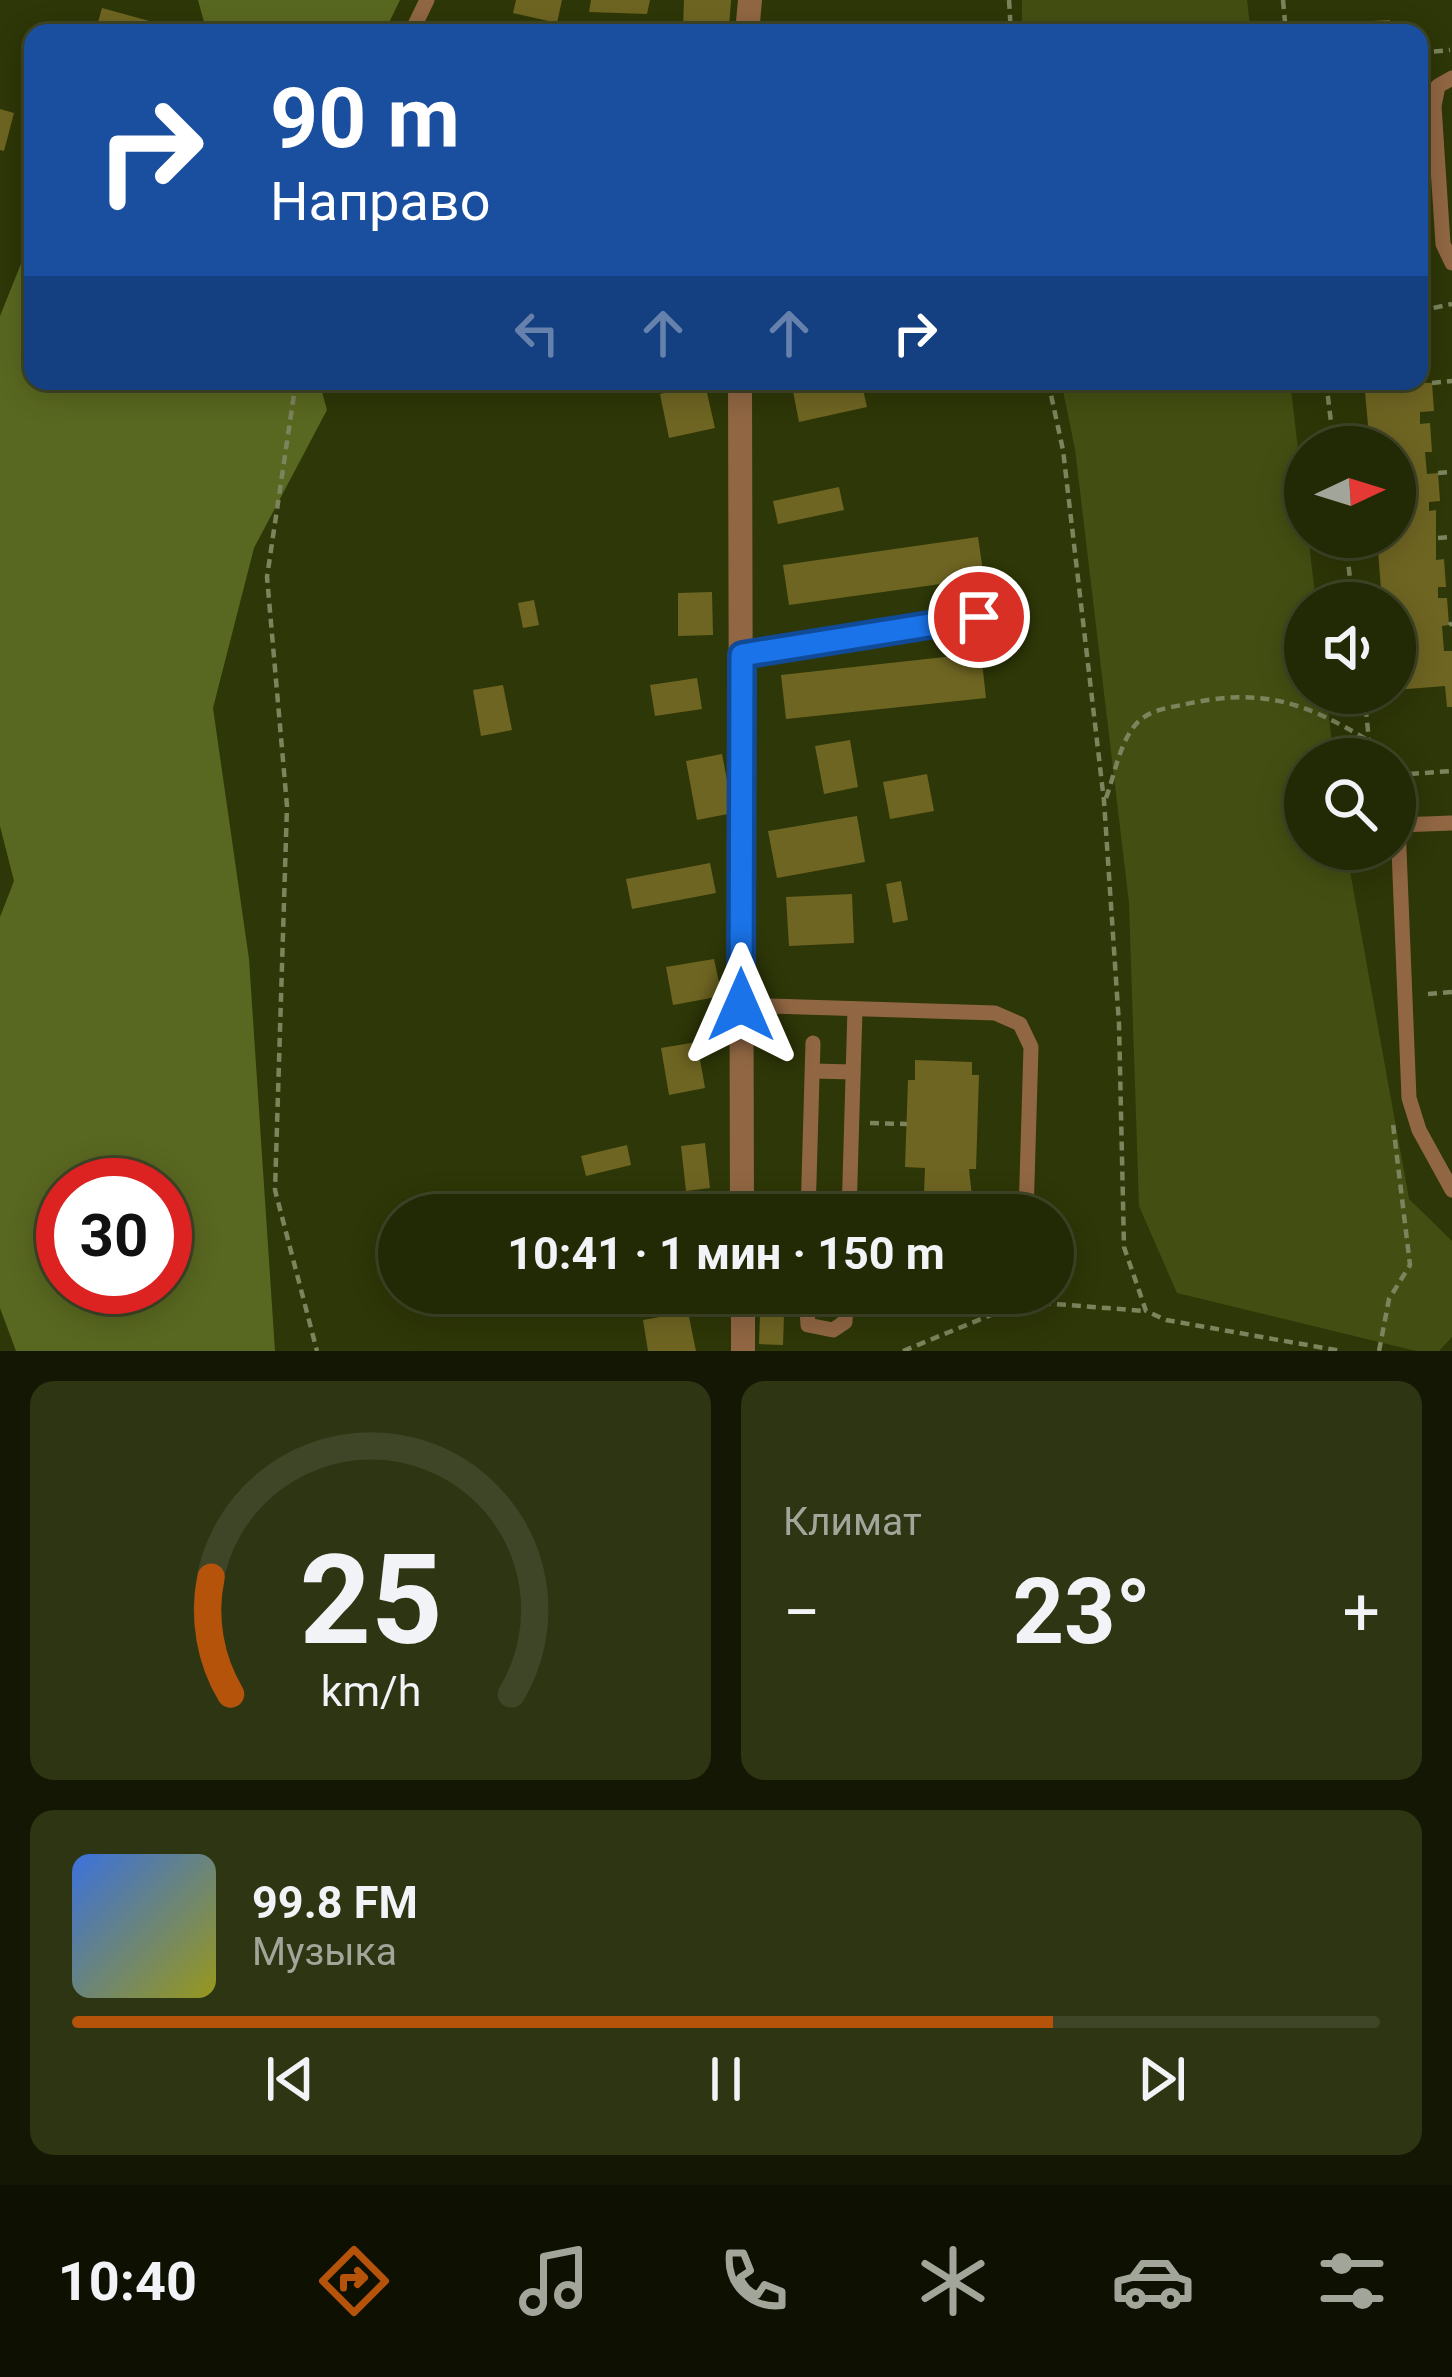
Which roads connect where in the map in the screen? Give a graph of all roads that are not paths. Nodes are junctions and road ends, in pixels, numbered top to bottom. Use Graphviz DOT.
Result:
graph roads {
  1 [pos="1452,78"];
  2 [pos="1452,263"];
  3 [pos="740,390"];
  4 [pos="979,617"];
  5 [pos="742,655"];
  6 [pos="1452,823"];
  7 [pos="741,1005"];
  8 [pos="855,1009"];
  9 [pos="813,1043"];
  10 [pos="813,1071"];
  11 [pos="853,1072"];
  12 [pos="1452,1190"];
  13 [pos="742,1194"];
  14 [pos="809,1194"];
  15 [pos="850,1194"];
  16 [pos="1027,1194"];
  17 [pos="743,1314"];
  18 [pos="807,1314"];
  19 [pos="846,1314"];
  20 [pos="743,1351"];
  1 -- 2 [label="lane"];
  3 -- 5 [label="street"];
  4 -- 5 [label="lane"];
  5 -- 7 [label="street"];
  6 -- 12 [label="lane"];
  7 -- 8 [label="lane"];
  7 -- 13 [label="street"];
  8 -- 11 [label="lane"];
  8 -- 16 [label="lane"];
  9 -- 10 [label="lane"];
  10 -- 11 [label="lane"];
  10 -- 14 [label="lane"];
  11 -- 15 [label="lane"];
  17 -- 20 [label="street"];
  18 -- 19 [label="lane"];
}
